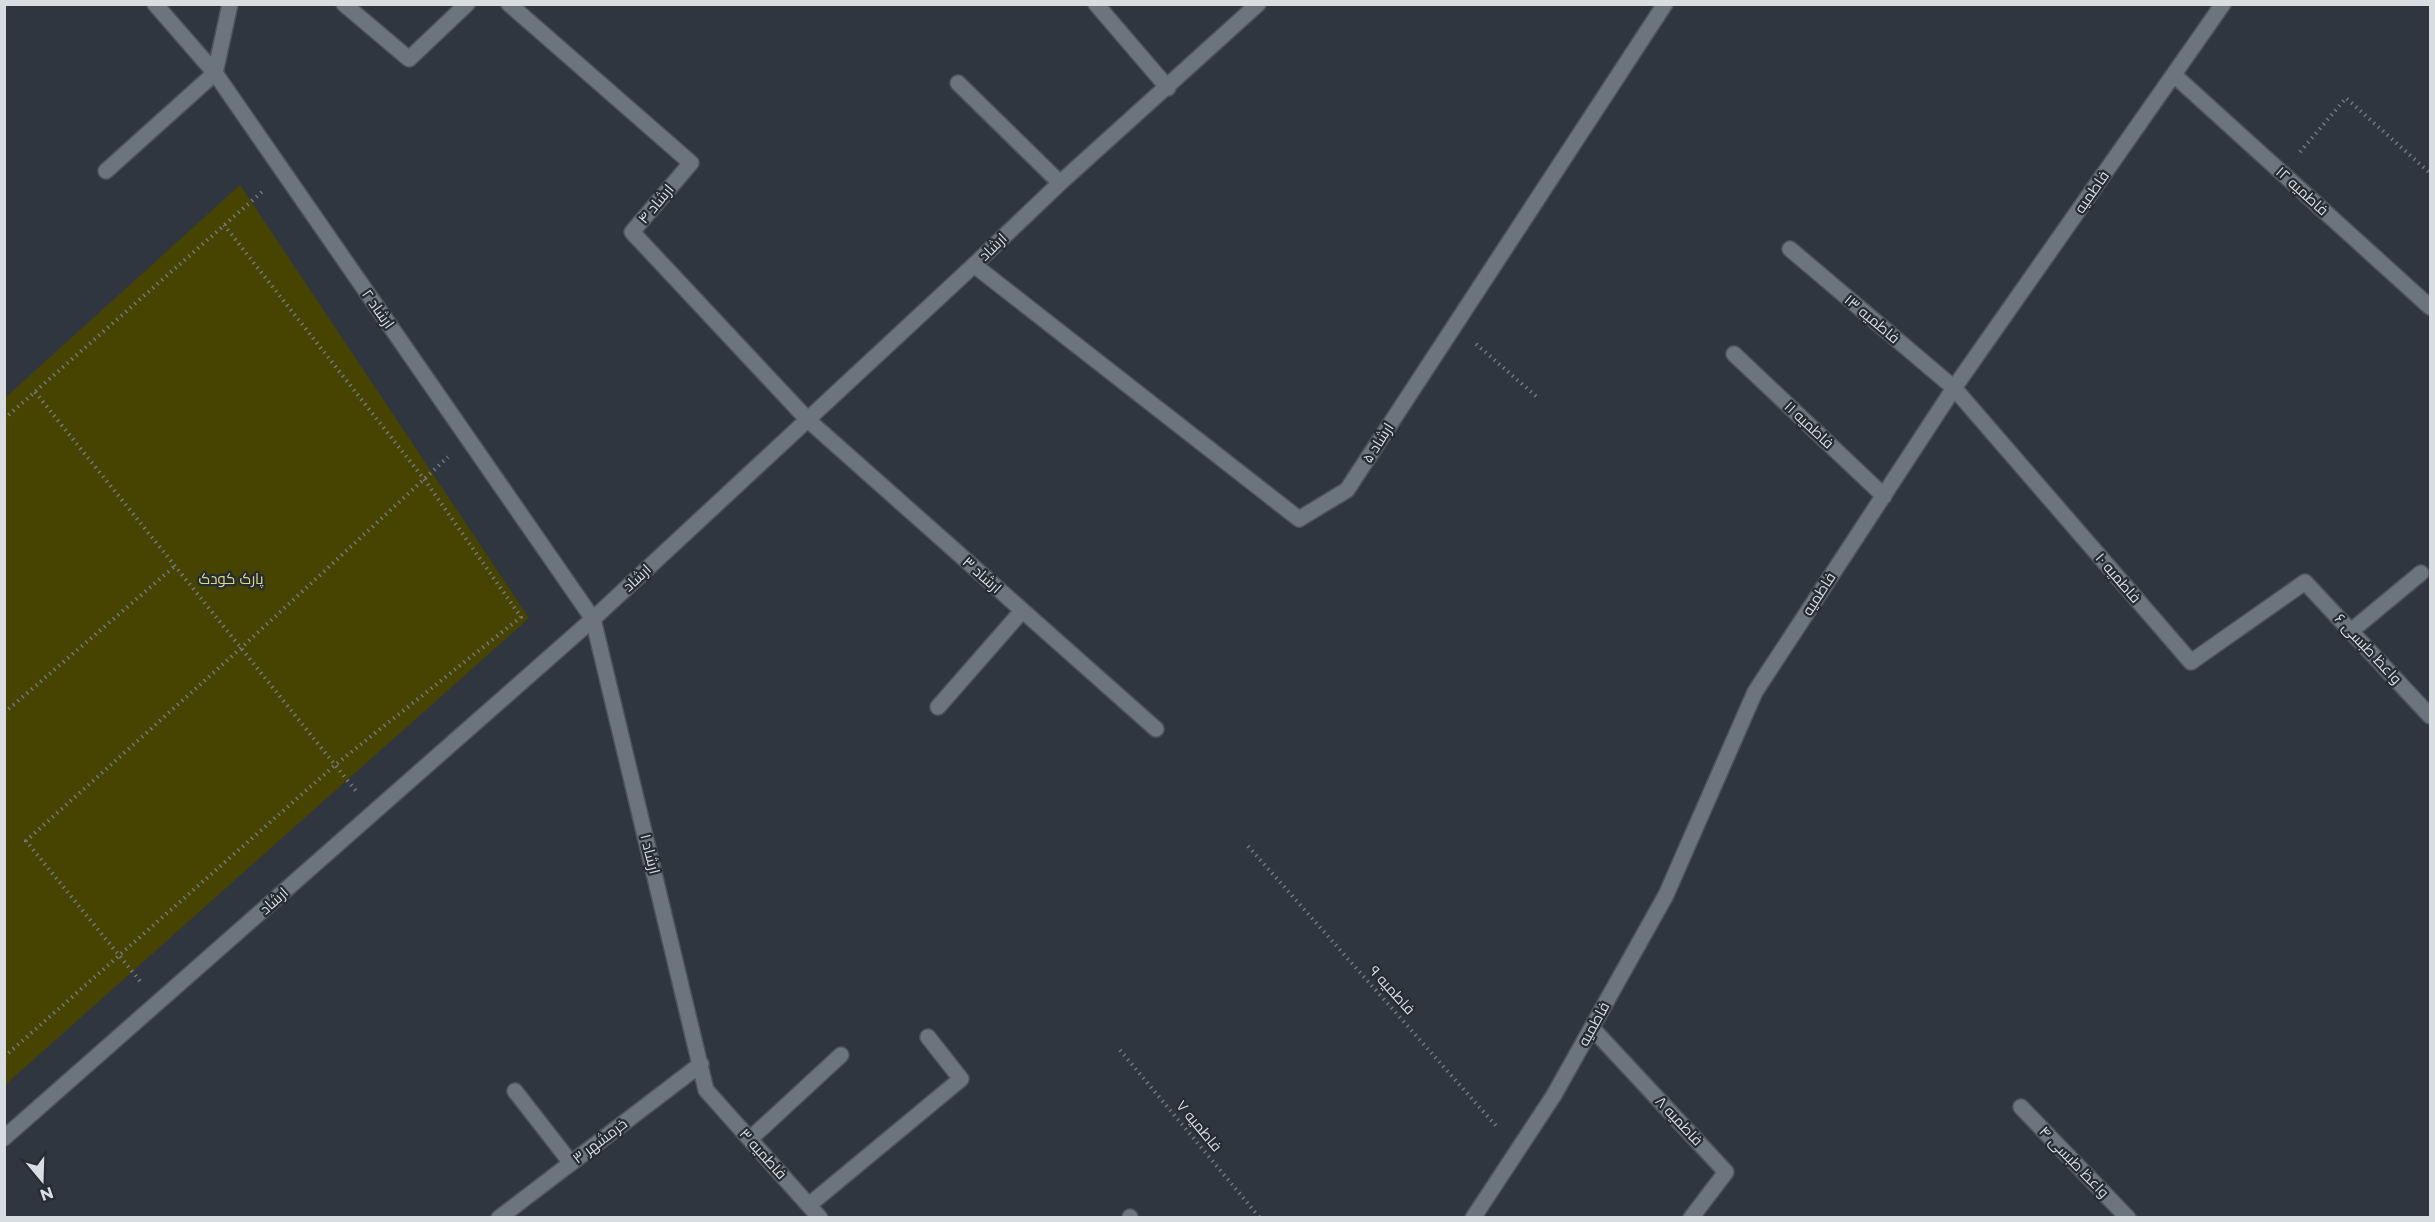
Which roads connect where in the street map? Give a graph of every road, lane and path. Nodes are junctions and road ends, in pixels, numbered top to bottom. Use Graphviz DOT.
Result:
graph roads {
  1 [pos="155,4"];
  2 [pos="230,4"];
  3 [pos="344,4"];
  4 [pos="467,4"];
  5 [pos="509,4"];
  6 [pos="1096,4"];
  7 [pos="1258,4"];
  8 [pos="1665,4"];
  9 [pos="2223,4"];
  10 [pos="215,73"];
  11 [pos="2174,75"];
  12 [pos="958,83"];
  13 [pos="1168,88"];
  14 [pos="106,171"];
  15 [pos="284,173"];
  16 [pos="2283,173"];
  17 [pos="2430,173"];
  18 [pos="1059,183"];
  19 [pos="224,225"];
  20 [pos="1790,249"];
  21 [pos="975,266"];
  22 [pos="2430,307"];
  23 [pos="1455,325"];
  24 [pos="1734,354"];
  25 [pos="1954,388"];
  26 [pos="35,392"];
  27 [pos="1537,397"];
  28 [pos="4,419"];
  29 [pos="808,420"];
  30 [pos="468,438"];
  31 [pos="424,479"];
  32 [pos="1884,496"];
  33 [pos="175,566"];
  34 [pos="2421,573"];
  35 [pos="2305,582"];
  36 [pos="1022,611"];
  37 [pos="593,619"];
  38 [pos="2351,631"];
  39 [pos="241,648"];
  40 [pos="938,707"];
  41 [pos="4,713"];
  42 [pos="2430,716"];
  43 [pos="1156,729"];
  44 [pos="335,765"];
  45 [pos="373,813"];
  46 [pos="1248,846"];
  47 [pos="120,956"];
  48 [pos="159,1004"];
  49 [pos="1592,1028"];
  50 [pos="928,1037"];
  51 [pos="1120,1050"];
  52 [pos="842,1055"];
  53 [pos="4,1057"];
  54 [pos="701,1064"];
  55 [pos="706,1090"];
  56 [pos="515,1091"];
  57 [pos="2021,1107"];
  58 [pos="4,1138"];
  59 [pos="750,1139"];
  60 [pos="1517,1150"];
  61 [pos="571,1163"];
  62 [pos="809,1205"];
  63 [pos="499,1218"];
  64 [pos="820,1218"];
  65 [pos="1260,1218"];
  66 [pos="1473,1218"];
  67 [pos="1691,1218"];
  68 [pos="2128,1218"];
  1 -- 10 [label="street, ارشاد ۲"];
  2 -- 10 [label="street"];
  3 -- 4 [label="street"];
  5 -- 29 [label="street, ارشاد ۴"];
  6 -- 13 [label="street"];
  7 -- 13 [label="street, ارشاد"];
  8 -- 23 [label="street, ارشاد ۵"];
  9 -- 11 [label="street, فاطمیه"];
  10 -- 14 [label="street"];
  10 -- 15 [label="street, ارشاد ۲"];
  11 -- 16 [label="street, فاطمیه ۱۲"];
  11 -- 25 [label="street, فاطمیه"];
  12 -- 18 [label="street"];
  13 -- 18 [label="street, ارشاد"];
  15 -- 19 [label="path"];
  15 -- 30 [label="street, ارشاد ۲"];
  16 -- 17 [label="path"];
  16 -- 22 [label="street, فاطمیه ۱۲"];
  18 -- 21 [label="street, ارشاد"];
  19 -- 26 [label="path"];
  19 -- 31 [label="path"];
  20 -- 25 [label="street, فاطمیه ۱۳"];
  21 -- 23 [label="street, ارشاد ۵"];
  21 -- 29 [label="street, ارشاد"];
  23 -- 27 [label="path"];
  24 -- 32 [label="street, فاطمیه ۱۱"];
  25 -- 32 [label="street, فاطمیه"];
  25 -- 35 [label="street, فاطمیه ۱۰"];
  26 -- 28 [label="path"];
  26 -- 33 [label="path"];
  29 -- 36 [label="street, ارشاد ۳"];
  29 -- 37 [label="street, ارشاد"];
  30 -- 31 [label="path"];
  30 -- 37 [label="street, ارشاد ۲"];
  31 -- 39 [label="path"];
  31 -- 44 [label="path"];
  32 -- 49 [label="street, فاطمیه"];
  33 -- 39 [label="path"];
  33 -- 41 [label="path"];
  34 -- 38 [label="street"];
  35 -- 38 [label="street, واعظ طبسی ۶"];
  36 -- 40 [label="street"];
  36 -- 43 [label="street, ارشاد ۳"];
  37 -- 45 [label="street, ارشاد"];
  37 -- 54 [label="street, ارشاد ۱"];
  38 -- 42 [label="street, واعظ طبسی ۶"];
  39 -- 44 [label="path"];
  39 -- 47 [label="path"];
  44 -- 45 [label="path"];
  44 -- 47 [label="path"];
  45 -- 48 [label="street, ارشاد"];
  46 -- 60 [label="path, فاطمیه ۹"];
  47 -- 48 [label="path"];
  47 -- 53 [label="path"];
  48 -- 58 [label="street, ارشاد"];
  49 -- 60 [label="street, فاطمیه"];
  49 -- 67 [label="street, فاطمیه ۸"];
  50 -- 62 [label="street"];
  51 -- 65 [label="path, فاطمیه ۷"];
  52 -- 59 [label="street"];
  54 -- 55 [label="street, ارشاد ۱"];
  54 -- 61 [label="street, خرمشهر ۳"];
  55 -- 59 [label="street, فاطمیه ۳"];
  56 -- 61 [label="street"];
  57 -- 68 [label="street, واعظ طبسی ۴"];
  59 -- 62 [label="street, فاطمیه ۳"];
  60 -- 66 [label="street, فاطمیه"];
  61 -- 63 [label="street, خرمشهر ۳"];
  62 -- 64 [label="street, فاطمیه ۳"];
}
